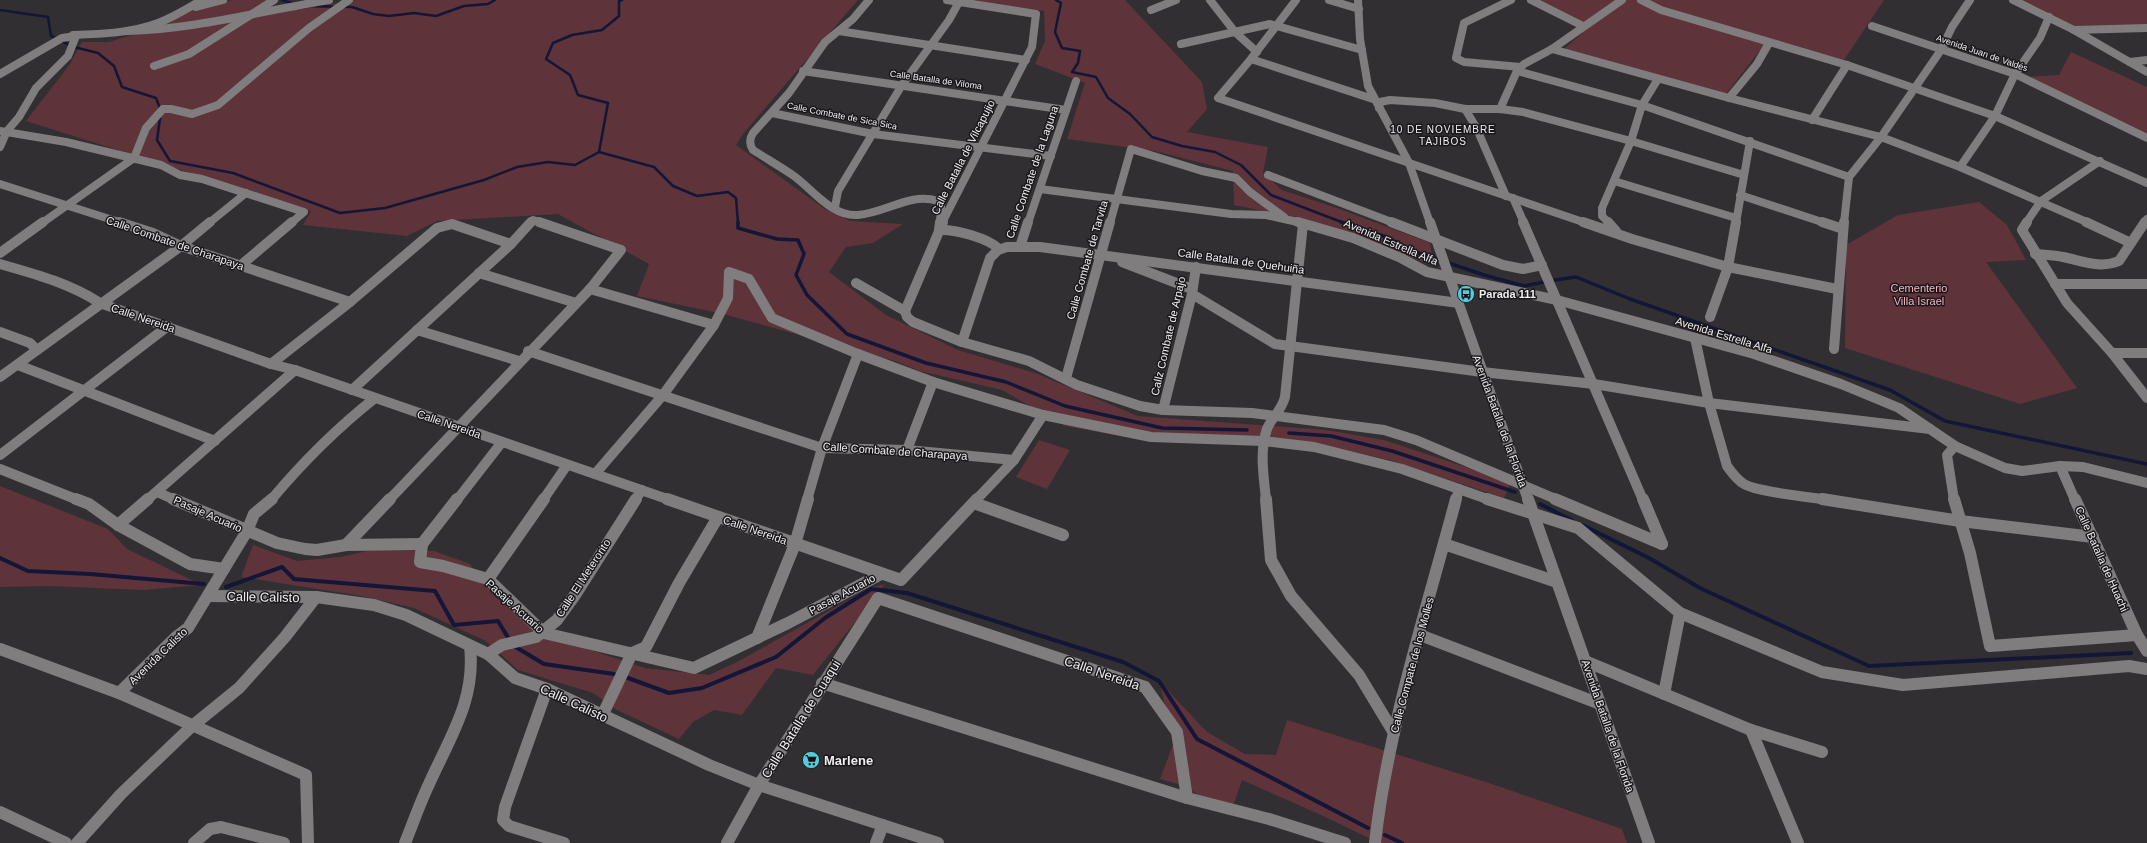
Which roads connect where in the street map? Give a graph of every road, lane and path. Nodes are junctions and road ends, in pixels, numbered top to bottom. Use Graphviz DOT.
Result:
graph roads {
  1 [pos="202,0"];
  2 [pos="223,0"];
  3 [pos="274,0"];
  4 [pos="329,0"];
  5 [pos="349,0"];
  6 [pos="868,0"];
  7 [pos="947,0"];
  8 [pos="1176,0"];
  9 [pos="1210,0"];
  10 [pos="1296,0"];
  11 [pos="1329,0"];
  12 [pos="1358,0"];
  13 [pos="1511,0"];
  14 [pos="1531,0"];
  15 [pos="1622,0"];
  16 [pos="1641,0"];
  17 [pos="1970,0"];
  18 [pos="2013,0"];
  19 [pos="959,2"];
  20 [pos="1359,9"];
  21 [pos="1150,10"];
  22 [pos="180,12"];
  23 [pos="252,14"];
  24 [pos="2049,17"];
  25 [pos="1276,25"];
  26 [pos="1583,26"];
  27 [pos="1872,26"];
  28 [pos="2147,28"];
  29 [pos="2074,30"];
  30 [pos="127,31"];
  31 [pos="839,31"];
  32 [pos="1235,32"];
  33 [pos="73,35"];
  34 [pos="1181,44"];
  35 [pos="1769,44"];
  36 [pos="931,46"];
  37 [pos="1552,49"];
  38 [pos="1362,50"];
  39 [pos="1941,50"];
  40 [pos="1257,52"];
  41 [pos="1251,59"];
  42 [pos="1026,60"];
  43 [pos="2147,60"];
  44 [pos="2130,62"];
  45 [pos="1847,65"];
  46 [pos="154,66"];
  47 [pos="1519,69"];
  48 [pos="803,71"];
  49 [pos="2147,72"];
  50 [pos="0,74"];
  51 [pos="2015,74"];
  52 [pos="1658,79"];
  53 [pos="1076,81"];
  54 [pos="902,85"];
  55 [pos="1913,88"];
  56 [pos="1729,98"];
  57 [pos="1373,99"];
  58 [pos="1005,100"];
  59 [pos="1642,105"];
  60 [pos="1379,108"];
  61 [pos="1465,109"];
  62 [pos="1500,109"];
  63 [pos="1066,110"];
  64 [pos="772,113"];
  65 [pos="1995,116"];
  66 [pos="1812,120"];
  67 [pos="4,131"];
  68 [pos="873,134"];
  69 [pos="1881,137"];
  70 [pos="2147,138"];
  71 [pos="1631,141"];
  72 [pos="1750,141"];
  73 [pos="0,147"];
  74 [pos="980,147"];
  75 [pos="1051,156"];
  76 [pos="134,158"];
  77 [pos="2100,161"];
  78 [pos="1409,163"];
  79 [pos="1960,167"];
  80 [pos="1268,175"];
  81 [pos="1744,175"];
  82 [pos="1849,177"];
  83 [pos="1614,181"];
  84 [pos="2147,183"];
  85 [pos="0,184"];
  86 [pos="1040,189"];
  87 [pos="246,193"];
  88 [pos="1740,195"];
  89 [pos="1510,197"];
  90 [pos="1117,198"];
  91 [pos="2041,201"];
  92 [pos="67,206"];
  93 [pos="835,207"];
  94 [pos="1284,218"];
  95 [pos="1736,218"];
  96 [pos="2147,219"];
  97 [pos="1303,224"];
  98 [pos="1843,229"];
  99 [pos="939,230"];
  100 [pos="1619,233"];
  101 [pos="1438,241"];
  102 [pos="2131,243"];
  103 [pos="511,244"];
  104 [pos="181,246"];
  105 [pos="1020,247"];
  106 [pos="999,249"];
  107 [pos="0,253"];
  108 [pos="2035,254"];
  109 [pos="1101,255"];
  110 [pos="0,264"];
  111 [pos="1542,265"];
  112 [pos="240,266"];
  113 [pos="1196,267"];
  114 [pos="1728,267"];
  115 [pos="480,273"];
  116 [pos="1451,278"];
  117 [pos="1296,281"];
  118 [pos="856,284"];
  119 [pos="2055,284"];
  120 [pos="2147,284"];
  121 [pos="590,289"];
  122 [pos="1837,289"];
  123 [pos="1192,291"];
  124 [pos="1557,300"];
  125 [pos="350,302"];
  126 [pos="100,303"];
  127 [pos="576,303"];
  128 [pos="1459,303"];
  129 [pos="905,311"];
  130 [pos="1710,317"];
  131 [pos="714,325"];
  132 [pos="168,326"];
  133 [pos="417,330"];
  134 [pos="1,333"];
  135 [pos="1695,338"];
  136 [pos="962,342"];
  137 [pos="1289,346"];
  138 [pos="1834,349"];
  139 [pos="37,350"];
  140 [pos="528,351"];
  141 [pos="2112,353"];
  142 [pos="2147,353"];
  143 [pos="858,354"];
  144 [pos="519,361"];
  145 [pos="18,364"];
  146 [pos="271,364"];
  147 [pos="295,370"];
  148 [pos="1482,372"];
  149 [pos="0,377"];
  150 [pos="1066,378"];
  151 [pos="933,382"];
  152 [pos="1594,384"];
  153 [pos="84,390"];
  154 [pos="352,390"];
  155 [pos="663,395"];
  156 [pos="375,398"];
  157 [pos="2147,398"];
  158 [pos="1710,402"];
  159 [pos="1163,410"];
  160 [pos="1043,415"];
  161 [pos="1275,417"];
  162 [pos="457,426"];
  163 [pos="1933,429"];
  164 [pos="214,441"];
  165 [pos="1264,441"];
  166 [pos="502,442"];
  167 [pos="1955,446"];
  168 [pos="822,448"];
  169 [pos="907,450"];
  170 [pos="0,455"];
  171 [pos="1014,460"];
  172 [pos="567,465"];
  173 [pos="2060,466"];
  174 [pos="0,469"];
  175 [pos="595,474"];
  176 [pos="2147,483"];
  177 [pos="1523,484"];
  178 [pos="1459,489"];
  179 [pos="642,490"];
  180 [pos="156,492"];
  181 [pos="974,503"];
  182 [pos="1533,514"];
  183 [pos="718,517"];
  184 [pos="1960,522"];
  185 [pos="118,526"];
  186 [pos="247,531"];
  187 [pos="1063,535"];
  188 [pos="2092,537"];
  189 [pos="422,544"];
  190 [pos="795,544"];
  191 [pos="1444,544"];
  192 [pos="346,545"];
  193 [pos="224,569"];
  194 [pos="882,574"];
  195 [pos="488,579"];
  196 [pos="1557,582"];
  197 [pos="209,596"];
  198 [pos="316,597"];
  199 [pos="878,598"];
  200 [pos="1680,613"];
  201 [pos="544,633"];
  202 [pos="1420,635"];
  203 [pos="2137,635"];
  204 [pos="757,638"];
  205 [pos="470,646"];
  206 [pos="1,651"];
  207 [pos="2147,651"];
  208 [pos="632,653"];
  209 [pos="488,654"];
  210 [pos="1585,661"];
  211 [pos="2147,669"];
  212 [pos="822,683"];
  213 [pos="547,689"];
  214 [pos="118,693"];
  215 [pos="1664,694"];
  216 [pos="1600,704"];
  217 [pos="602,716"];
  218 [pos="191,727"];
  219 [pos="1751,730"];
  220 [pos="1394,733"];
  221 [pos="1822,752"];
  222 [pos="760,785"];
  223 [pos="1186,798"];
  224 [pos="0,812"];
  225 [pos="884,825"];
  226 [pos="66,843"];
  227 [pos="76,843"];
  228 [pos="194,843"];
  229 [pos="284,843"];
  230 [pos="308,843"];
  231 [pos="405,843"];
  232 [pos="564,843"];
  233 [pos="727,843"];
  234 [pos="876,843"];
  235 [pos="938,843"];
  236 [pos="1345,843"];
  237 [pos="1375,843"];
  238 [pos="1649,843"];
  239 [pos="1798,843"];
  1 -- 22 [label="street"];
  2 -- 22 [label="street"];
  3 -- 23 [label="street"];
  4 -- 23 [label="street"];
  5 -- 76 [label="street"];
  6 -- 31 [label="street"];
  7 -- 19 [label="street"];
  8 -- 21 [label="street"];
  9 -- 32 [label="street"];
  10 -- 25 [label="street"];
  11 -- 20 [label="street"];
  12 -- 20 [label="street, Avenida Batalla de la Florida"];
  13 -- 47 [label="street"];
  14 -- 26 [label="street"];
  15 -- 26 [label="street"];
  16 -- 35 [label="street"];
  17 -- 39 [label="street"];
  18 -- 24 [label="street"];
  19 -- 36 [label="street"];
  19 -- 42 [label="street, Calle Batalla de Vilcapujio"];
  20 -- 38 [label="street, Avenida Batalla de la Florida"];
  22 -- 30 [label="street"];
  23 -- 30 [label="street"];
  23 -- 46 [label="street"];
  24 -- 29 [label="street"];
  24 -- 51 [label="street"];
  25 -- 32 [label="street"];
  25 -- 38 [label="street"];
  25 -- 40 [label="street"];
  26 -- 37 [label="street"];
  27 -- 39 [label="street, Avenida Juan de Valdés"];
  28 -- 29 [label="street"];
  29 -- 44 [label="street"];
  30 -- 33 [label="street"];
  31 -- 36 [label="street"];
  31 -- 48 [label="street"];
  32 -- 34 [label="street"];
  32 -- 40 [label="street"];
  33 -- 50 [label="street"];
  33 -- 67 [label="street"];
  35 -- 45 [label="street"];
  35 -- 56 [label="street"];
  36 -- 42 [label="street"];
  36 -- 54 [label="street"];
  37 -- 47 [label="street"];
  37 -- 52 [label="street"];
  38 -- 57 [label="street, Avenida Batalla de la Florida"];
  39 -- 51 [label="street, Avenida Juan de Valdés"];
  39 -- 55 [label="street"];
  40 -- 41 [label="street"];
  41 -- 57 [label="street"];
  41 -- 78 [label="street"];
  42 -- 58 [label="street, Calle Batalla de Vilcapujio"];
  43 -- 44 [label="street"];
  44 -- 49 [label="street"];
  45 -- 55 [label="street"];
  45 -- 66 [label="street"];
  47 -- 59 [label="street"];
  47 -- 62 [label="street"];
  48 -- 54 [label="street, Calle Batalla de Viloma"];
  48 -- 64 [label="street"];
  51 -- 65 [label="street"];
  51 -- 70 [label="street, Avenida Juan de Valdés"];
  52 -- 56 [label="street"];
  52 -- 59 [label="street"];
  53 -- 63 [label="street, Calle Combate de la Laguna"];
  54 -- 58 [label="street, Calle Batalla de Viloma"];
  54 -- 68 [label="street"];
  55 -- 65 [label="street"];
  55 -- 69 [label="street"];
  56 -- 66 [label="street"];
  57 -- 60 [label="street, Avenida Batalla de la Florida"];
  58 -- 63 [label="street, Calle Batalla de Viloma"];
  58 -- 74 [label="street, Calle Batalla de Vilcapujio"];
  59 -- 71 [label="street"];
  59 -- 72 [label="street"];
  60 -- 61 [label="street"];
  60 -- 78 [label="street, Avenida Batalla de la Florida"];
  61 -- 62 [label="street"];
  61 -- 89 [label="street"];
  62 -- 71 [label="street"];
  63 -- 75 [label="street, Calle Combate de la Laguna"];
  64 -- 68 [label="street, Calle Combate de Sica Sica"];
  64 -- 93 [label="street"];
  65 -- 77 [label="street"];
  65 -- 79 [label="street"];
  66 -- 69 [label="street"];
  67 -- 73 [label="street"];
  67 -- 76 [label="street"];
  68 -- 74 [label="street, Calle Combate de Sica Sica"];
  68 -- 93 [label="street"];
  69 -- 79 [label="street"];
  69 -- 82 [label="street"];
  71 -- 81 [label="street"];
  71 -- 83 [label="street"];
  72 -- 81 [label="street"];
  72 -- 82 [label="street"];
  74 -- 75 [label="street, Calle Combate de Sica Sica"];
  74 -- 99 [label="street, Calle Batalla de Vilcapujio"];
  75 -- 86 [label="street, Calle Combate de la Laguna"];
  76 -- 87 [label="street"];
  76 -- 92 [label="street"];
  77 -- 84 [label="street"];
  77 -- 91 [label="street"];
  78 -- 89 [label="street"];
  78 -- 101 [label="street, Avenida Batalla de la Florida"];
  79 -- 91 [label="street"];
  80 -- 101 [label="street"];
  81 -- 88 [label="street"];
  82 -- 98 [label="street"];
  83 -- 95 [label="street"];
  83 -- 100 [label="street"];
  85 -- 92 [label="street, Calle Combate de Charapaya"];
  86 -- 90 [label="street"];
  86 -- 105 [label="street, Calle Combate de la Laguna"];
  87 -- 104 [label="street"];
  87 -- 112 [label="street"];
  88 -- 95 [label="street"];
  88 -- 98 [label="street"];
  89 -- 100 [label="street"];
  89 -- 111 [label="street"];
  90 -- 94 [label="street"];
  90 -- 94 [label="street, Calle Combate de Tarvita"];
  90 -- 109 [label="street, Calle Combate de Tarvita"];
  91 -- 102 [label="street"];
  91 -- 108 [label="street"];
  92 -- 104 [label="street, Calle Combate de Charapaya"];
  92 -- 107 [label="street"];
  93 -- 99 [label="street"];
  94 -- 97 [label="street, Avenida Estrella Alfa"];
  95 -- 114 [label="street"];
  96 -- 102 [label="street"];
  97 -- 116 [label="street, Avenida Estrella Alfa"];
  97 -- 117 [label="street"];
  98 -- 122 [label="street"];
  99 -- 106 [label="street"];
  99 -- 129 [label="street, Calle Batalla de Vilcapujio"];
  100 -- 114 [label="street"];
  101 -- 111 [label="street"];
  101 -- 116 [label="street, Avenida Batalla de la Florida"];
  102 -- 108 [label="street"];
  103 -- 115 [label="street"];
  103 -- 121 [label="street"];
  103 -- 125 [label="street"];
  104 -- 112 [label="street, Calle Combate de Charapaya"];
  104 -- 126 [label="street"];
  105 -- 106 [label="street, Calle Combate de la Laguna"];
  105 -- 109 [label="street, Calle Batalla de Quehuiña"];
  106 -- 136 [label="street, Calle Combate de la Laguna"];
  108 -- 119 [label="street"];
  109 -- 113 [label="street, Calle Batalla de Quehuiña"];
  109 -- 123 [label="street"];
  109 -- 150 [label="street, Calle Combate de Tarvita"];
  110 -- 126 [label="street, Calle Nereida"];
  111 -- 124 [label="street"];
  112 -- 125 [label="street, Calle Combate de Charapaya"];
  113 -- 117 [label="street, Calle Batalla de Quehuiña"];
  113 -- 123 [label="street, Callz Combate de Arpajo"];
  114 -- 122 [label="street"];
  114 -- 130 [label="street"];
  115 -- 127 [label="street"];
  115 -- 133 [label="street"];
  116 -- 124 [label="street, Avenida Estrella Alfa"];
  116 -- 128 [label="street, Avenida Batalla de la Florida"];
  117 -- 128 [label="street, Calle Batalla de Quehuiña"];
  117 -- 137 [label="street"];
  118 -- 129 [label="street"];
  119 -- 120 [label="street"];
  119 -- 141 [label="street"];
  121 -- 127 [label="street"];
  121 -- 131 [label="street"];
  122 -- 138 [label="street"];
  123 -- 137 [label="street"];
  123 -- 159 [label="street, Callz Combate de Arpajo"];
  124 -- 135 [label="street, Avenida Estrella Alfa"];
  124 -- 152 [label="street"];
  125 -- 146 [label="street"];
  126 -- 132 [label="street, Calle Nereida"];
  126 -- 139 [label="street"];
  127 -- 140 [label="street"];
  128 -- 148 [label="street, Avenida Batalla de la Florida"];
  129 -- 136 [label="street"];
  131 -- 143 [label="street"];
  131 -- 155 [label="street"];
  132 -- 146 [label="street, Calle Nereida"];
  132 -- 153 [label="street"];
  133 -- 144 [label="street"];
  133 -- 154 [label="street"];
  134 -- 139 [label="street"];
  135 -- 158 [label="street"];
  135 -- 163 [label="street, Avenida Estrella Alfa"];
  136 -- 150 [label="street"];
  137 -- 148 [label="street"];
  137 -- 161 [label="street"];
  139 -- 145 [label="street"];
  140 -- 144 [label="street"];
  140 -- 155 [label="street, Calle Combate de Charapaya"];
  141 -- 142 [label="street"];
  141 -- 157 [label="street"];
  143 -- 151 [label="street"];
  143 -- 168 [label="street"];
  144 -- 162 [label="street"];
  145 -- 149 [label="street"];
  145 -- 153 [label="street"];
  146 -- 147 [label="street, Calle Nereida"];
  147 -- 154 [label="street, Calle Nereida"];
  147 -- 164 [label="street"];
  148 -- 152 [label="street"];
  148 -- 177 [label="street, Avenida Batalla de la Florida"];
  150 -- 159 [label="street"];
  151 -- 160 [label="street"];
  151 -- 169 [label="street"];
  152 -- 158 [label="street"];
  152 -- 177 [label="street"];
  153 -- 164 [label="street"];
  153 -- 170 [label="street"];
  154 -- 156 [label="street, Calle Nereida"];
  155 -- 168 [label="street, Calle Combate de Charapaya"];
  155 -- 175 [label="street"];
  156 -- 162 [label="street, Calle Nereida"];
  156 -- 186 [label="street, Avenida Calisto"];
  158 -- 163 [label="street"];
  158 -- 184 [label="street"];
  159 -- 161 [label="street"];
  160 -- 165 [label="street"];
  160 -- 171 [label="street"];
  161 -- 165 [label="street"];
  161 -- 177 [label="street"];
  162 -- 166 [label="street, Calle Nereida"];
  162 -- 192 [label="street"];
  163 -- 167 [label="street, Avenida Estrella Alfa"];
  164 -- 180 [label="street"];
  165 -- 178 [label="street"];
  165 -- 220 [label="street"];
  166 -- 172 [label="street, Calle Nereida"];
  166 -- 189 [label="street"];
  167 -- 173 [label="street, Avenida Estrella Alfa"];
  167 -- 184 [label="street"];
  168 -- 169 [label="street, Calle Combate de Charapaya"];
  168 -- 190 [label="street"];
  169 -- 171 [label="street, Calle Combate de Charapaya"];
  171 -- 181 [label="street"];
  172 -- 175 [label="street, Calle Nereida"];
  172 -- 195 [label="street"];
  173 -- 176 [label="street, Avenida Estrella Alfa"];
  173 -- 188 [label="street, Calle Batalla de Huachi"];
  174 -- 185 [label="street"];
  175 -- 179 [label="street, Calle Nereida"];
  177 -- 182 [label="street, Avenida Batalla de la Florida"];
  178 -- 182 [label="street"];
  178 -- 191 [label="street, Calle Compate de los Molles"];
  179 -- 183 [label="street, Calle Nereida"];
  179 -- 201 [label="street, Calle El Meterorito"];
  180 -- 185 [label="street"];
  180 -- 186 [label="street, Pasaje Acuario"];
  181 -- 187 [label="street"];
  181 -- 194 [label="street, Calle Nereida"];
  182 -- 196 [label="street, Avenida Batalla de la Florida"];
  182 -- 200 [label="street"];
  183 -- 190 [label="street, Calle Nereida"];
  183 -- 208 [label="street"];
  184 -- 188 [label="street"];
  184 -- 203 [label="street"];
  185 -- 193 [label="street"];
  186 -- 192 [label="street, Pasaje Acuario"];
  186 -- 193 [label="street, Avenida Calisto"];
  188 -- 203 [label="street, Calle Batalla de Huachi"];
  189 -- 192 [label="street, Pasaje Acuario"];
  189 -- 195 [label="street, Pasaje Acuario"];
  190 -- 194 [label="street, Calle Nereida"];
  190 -- 204 [label="street"];
  191 -- 196 [label="street"];
  191 -- 202 [label="street, Calle Compate de los Molles"];
  193 -- 197 [label="street, Avenida Calisto"];
  194 -- 204 [label="street, Pasaje Acuario"];
  195 -- 201 [label="street, Pasaje Acuario"];
  196 -- 210 [label="street, Avenida Batalla de la Florida"];
  197 -- 198 [label="street, Calle Calisto"];
  197 -- 214 [label="street, Avenida Calisto"];
  198 -- 205 [label="street, Calle Calisto"];
  198 -- 218 [label="street"];
  199 -- 212 [label="street, Calle Batalla de Guaqui"];
  199 -- 223 [label="street, Calle Nereida"];
  200 -- 211 [label="street"];
  200 -- 215 [label="street"];
  201 -- 208 [label="street, Pasaje Acuario"];
  201 -- 209 [label="street, Calle El Meterorito"];
  202 -- 216 [label="street"];
  202 -- 220 [label="street, Calle Compate de los Molles"];
  203 -- 207 [label="street, Calle Batalla de Huachi"];
  204 -- 208 [label="street, Pasaje Acuario"];
  205 -- 209 [label="street, Calle Calisto"];
  205 -- 231 [label="street"];
  206 -- 214 [label="street"];
  208 -- 217 [label="street"];
  209 -- 213 [label="street, Calle Calisto"];
  210 -- 215 [label="street"];
  210 -- 216 [label="street, Avenida Batalla de la Florida"];
  212 -- 222 [label="street, Calle Batalla de Guaqui"];
  212 -- 223 [label="street"];
  213 -- 217 [label="street, Calle Calisto"];
  213 -- 232 [label="street"];
  214 -- 218 [label="street"];
  215 -- 219 [label="street"];
  216 -- 238 [label="street, Avenida Batalla de la Florida"];
  217 -- 222 [label="street, Calle Calisto"];
  218 -- 227 [label="street"];
  218 -- 230 [label="street"];
  219 -- 221 [label="street"];
  219 -- 239 [label="street"];
  220 -- 237 [label="street, Calle Compate de los Molles"];
  222 -- 225 [label="street, Calle Calisto"];
  222 -- 233 [label="street, Calle Batalla de Guaqui"];
  223 -- 236 [label="street"];
  224 -- 226 [label="street"];
  225 -- 234 [label="street"];
  225 -- 235 [label="street, Calle Calisto"];
  228 -- 229 [label="street"];
}
